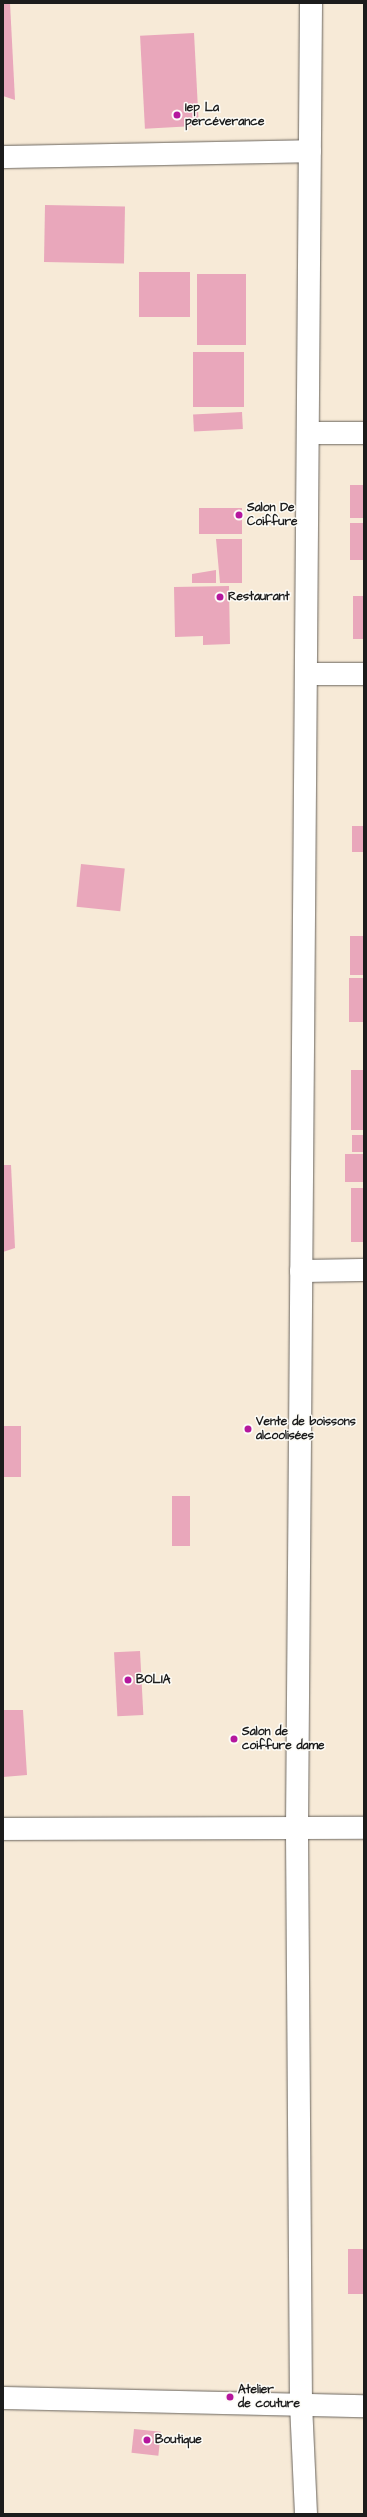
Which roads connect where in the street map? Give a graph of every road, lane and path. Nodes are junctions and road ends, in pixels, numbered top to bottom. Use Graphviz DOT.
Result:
graph roads {
  1 [pos="311,3"];
  2 [pos="310,151"];
  3 [pos="3,157"];
  4 [pos="308,433"];
  5 [pos="364,433"];
  6 [pos="306,674"];
  7 [pos="364,674"];
  8 [pos="364,1270"];
  9 [pos="301,1271"];
  10 [pos="297,1828"];
  11 [pos="364,1828"];
  12 [pos="3,1829"];
  13 [pos="3,2398"];
  14 [pos="301,2405"];
  15 [pos="364,2406"];
  16 [pos="306,2514"];
  1 -- 2 [label="street"];
  2 -- 3 [label="street"];
  2 -- 4 [label="street"];
  4 -- 5 [label="street"];
  4 -- 6 [label="street"];
  6 -- 7 [label="street"];
  6 -- 9 [label="street"];
  8 -- 9 [label="street"];
  9 -- 10 [label="street"];
  10 -- 11 [label="street"];
  10 -- 12 [label="street"];
  10 -- 14 [label="street"];
  13 -- 14 [label="street"];
  14 -- 15 [label="street"];
  14 -- 16 [label="street"];
}
